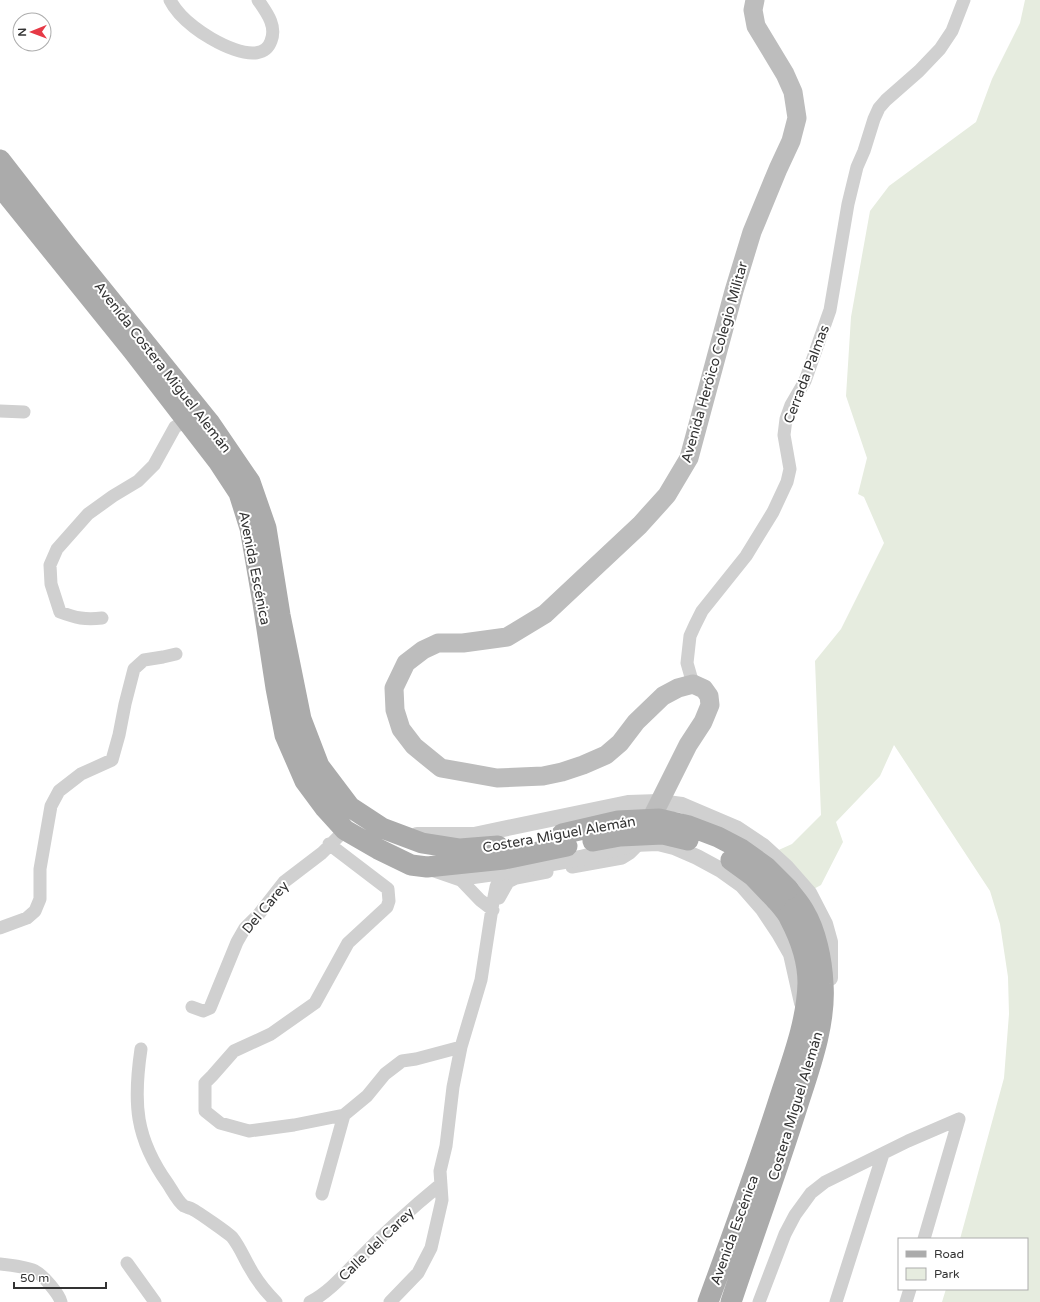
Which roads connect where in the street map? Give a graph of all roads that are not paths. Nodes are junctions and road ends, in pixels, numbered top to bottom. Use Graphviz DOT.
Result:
graph roads {
  1 [pos="170,0"];
  2 [pos="258,0"];
  3 [pos="755,0"];
  4 [pos="964,0"];
  5 [pos="0,160"];
  6 [pos="0,186"];
  7 [pos="0,411"];
  8 [pos="24,412"];
  9 [pos="186,421"];
  10 [pos="102,618"];
  11 [pos="176,654"];
  12 [pos="693,684"];
  13 [pos="659,802"];
  14 [pos="382,828"];
  15 [pos="345,830"];
  16 [pos="403,836"];
  17 [pos="564,840"];
  18 [pos="640,843"];
  19 [pos="329,844"];
  20 [pos="378,849"];
  21 [pos="427,867"];
  22 [pos="502,872"];
  23 [pos="459,878"];
  24 [pos="493,910"];
  25 [pos="0,928"];
  26 [pos="192,1007"];
  27 [pos="813,1017"];
  28 [pos="461,1047"];
  29 [pos="141,1049"];
  30 [pos="344,1115"];
  31 [pos="883,1154"];
  32 [pos="760,1157"];
  33 [pos="441,1184"];
  34 [pos="322,1194"];
  35 [pos="924,1238"];
  36 [pos="726,1255"];
  37 [pos="127,1263"];
  38 [pos="0,1264"];
  39 [pos="910,1290"];
  40 [pos="59,1300"];
  41 [pos="155,1302"];
  42 [pos="276,1302"];
  43 [pos="310,1302"];
  44 [pos="390,1302"];
  45 [pos="708,1302"];
  46 [pos="722,1302"];
  47 [pos="731,1302"];
  48 [pos="759,1302"];
  49 [pos="836,1302"];
  50 [pos="906,1302"];
  1 -- 2 [label="street"];
  3 -- 12 [label="main road, Avenida Heróico Colegio Militar"];
  4 -- 12 [label="street, Cerrada Palmas"];
  5 -- 14 [label="main road, Avenida Costera Miguel Alemán"];
  6 -- 9 [label="main road, Avenida Escénica"];
  7 -- 8 [label="street"];
  9 -- 10 [label="street"];
  9 -- 15 [label="main road, Avenida Escénica"];
  11 -- 25 [label="street"];
  12 -- 13 [label="main road"];
  13 -- 16 [label="street"];
  13 -- 18 [label="main road"];
  13 -- 27 [label="street"];
  14 -- 16 [label="main road, Costera Miguel Alemán"];
  15 -- 19 [label="street, Del Carey"];
  15 -- 20 [label="main road, Avenida Escénica"];
  16 -- 17 [label="main road, Costera Miguel Alemán"];
  17 -- 21 [label="main road, Costera Miguel Alemán"];
  17 -- 27 [label="main road, Costera Miguel Alemán, bridge"];
  18 -- 22 [label="street"];
  18 -- 24 [label="street"];
  18 -- 27 [label="street"];
  19 -- 26 [label="street, Del Carey"];
  19 -- 30 [label="street"];
  20 -- 21 [label="main road, Costera Miguel Alemán"];
  21 -- 23 [label="street"];
  22 -- 23 [label="street"];
  22 -- 24 [label="street"];
  23 -- 24 [label="street"];
  24 -- 28 [label="street"];
  27 -- 32 [label="main road, Costera Miguel Alemán"];
  27 -- 47 [label="main road, Costera Miguel Alemán"];
  28 -- 30 [label="street"];
  28 -- 33 [label="street"];
  29 -- 42 [label="street"];
  30 -- 34 [label="street"];
  31 -- 35 [label="street"];
  31 -- 48 [label="street"];
  31 -- 49 [label="street"];
  32 -- 36 [label="main road, Avenida Escénica"];
  33 -- 43 [label="street, Calle del Carey"];
  33 -- 44 [label="street"];
  36 -- 45 [label="main road, Avenida Escénica"];
  36 -- 46 [label="main road"];
  37 -- 41 [label="street"];
  38 -- 40 [label="street"];
  39 -- 50 [label="street"];
}
